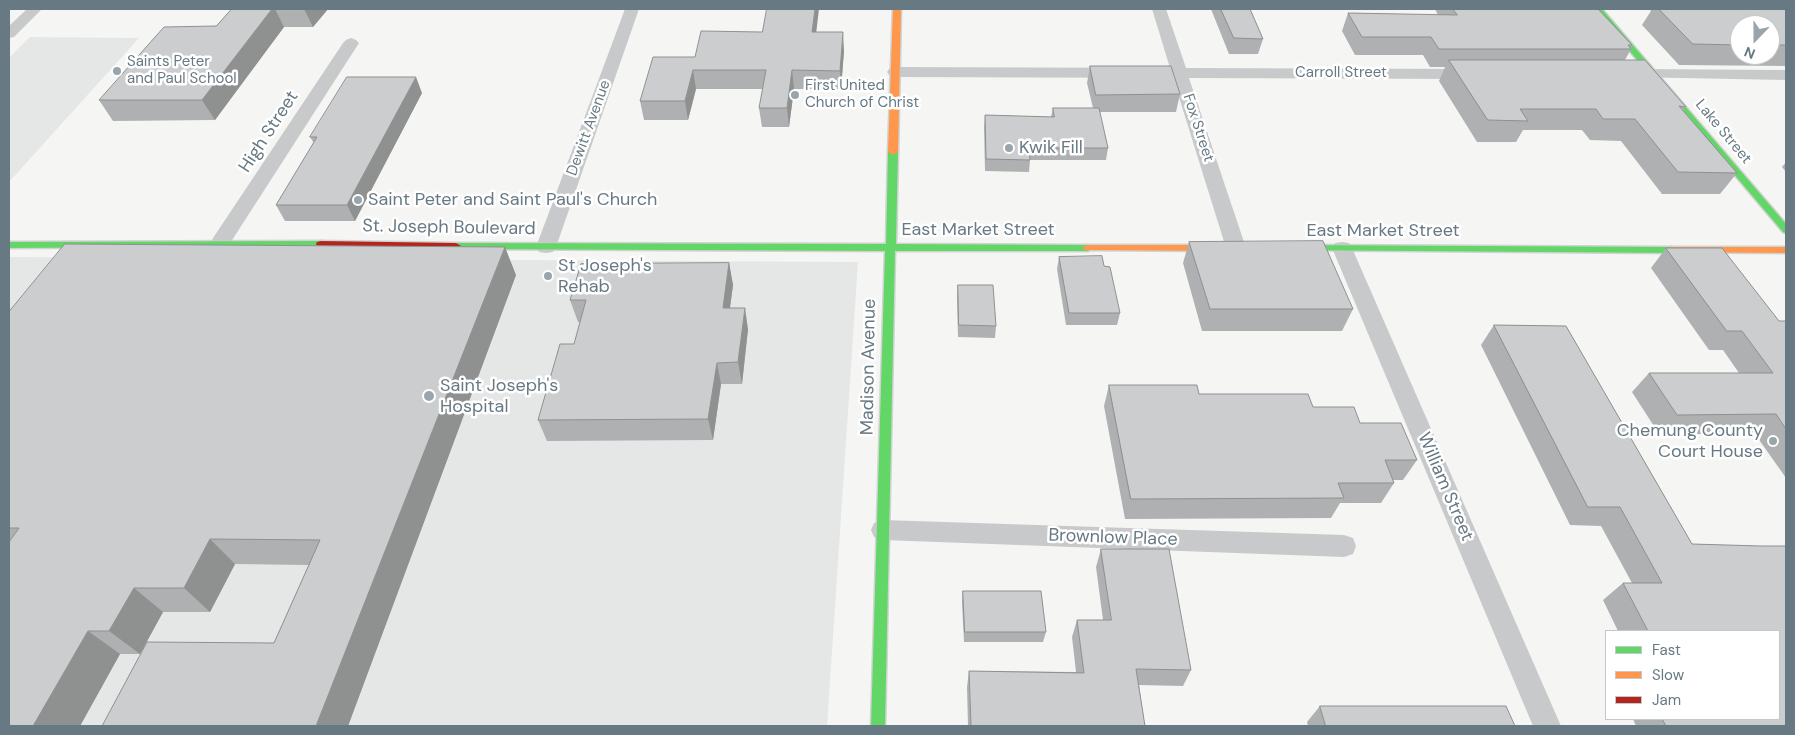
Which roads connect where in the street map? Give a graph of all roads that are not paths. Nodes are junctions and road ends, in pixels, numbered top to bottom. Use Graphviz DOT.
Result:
graph roads {
  1 [pos="35,9"];
  2 [pos="632,9"];
  3 [pos="897,9"];
  4 [pos="1159,9"];
  5 [pos="1598,9"];
  6 [pos="9,34"];
  7 [pos="351,43"];
  8 [pos="895,72"];
  9 [pos="1180,73"];
  10 [pos="1486,74"];
  11 [pos="1617,74"];
  12 [pos="1654,74"];
  13 [pos="1786,75"];
  14 [pos="1786,230"];
  15 [pos="220,243"];
  16 [pos="9,245"];
  17 [pos="546,246"];
  18 [pos="890,247"];
  19 [pos="1241,248"];
  20 [pos="1275,248"];
  21 [pos="1342,248"];
  22 [pos="1786,250"];
  23 [pos="883,530"];
  24 [pos="1344,546"];
  25 [pos="878,726"];
  26 [pos="1547,726"];
  1 -- 6 [label="street"];
  2 -- 17 [label="street, Dewitt Avenue"];
  3 -- 8 [label="street, Madison Avenue"];
  4 -- 9 [label="street, Fox Street"];
  5 -- 12 [label="street, Lake Street"];
  7 -- 15 [label="street, High Street"];
  8 -- 9 [label="street, Carroll Street"];
  8 -- 18 [label="street, Madison Avenue"];
  9 -- 10 [label="street, Carroll Street"];
  9 -- 19 [label="street, Fox Street"];
  11 -- 12 [label="street"];
  12 -- 13 [label="street"];
  12 -- 14 [label="street, Lake Street"];
  15 -- 16 [label="street, St. Joseph Boulevard"];
  15 -- 17 [label="street, St. Joseph Boulevard"];
  17 -- 18 [label="street, St. Joseph Boulevard"];
  18 -- 19 [label="street, East Market Street"];
  18 -- 23 [label="street, Madison Avenue"];
  20 -- 21 [label="street, East Market Street"];
  21 -- 22 [label="street, East Market Street"];
  21 -- 26 [label="street, William Street"];
  23 -- 24 [label="street, Brownlow Place"];
  23 -- 25 [label="street, Madison Avenue"];
}
